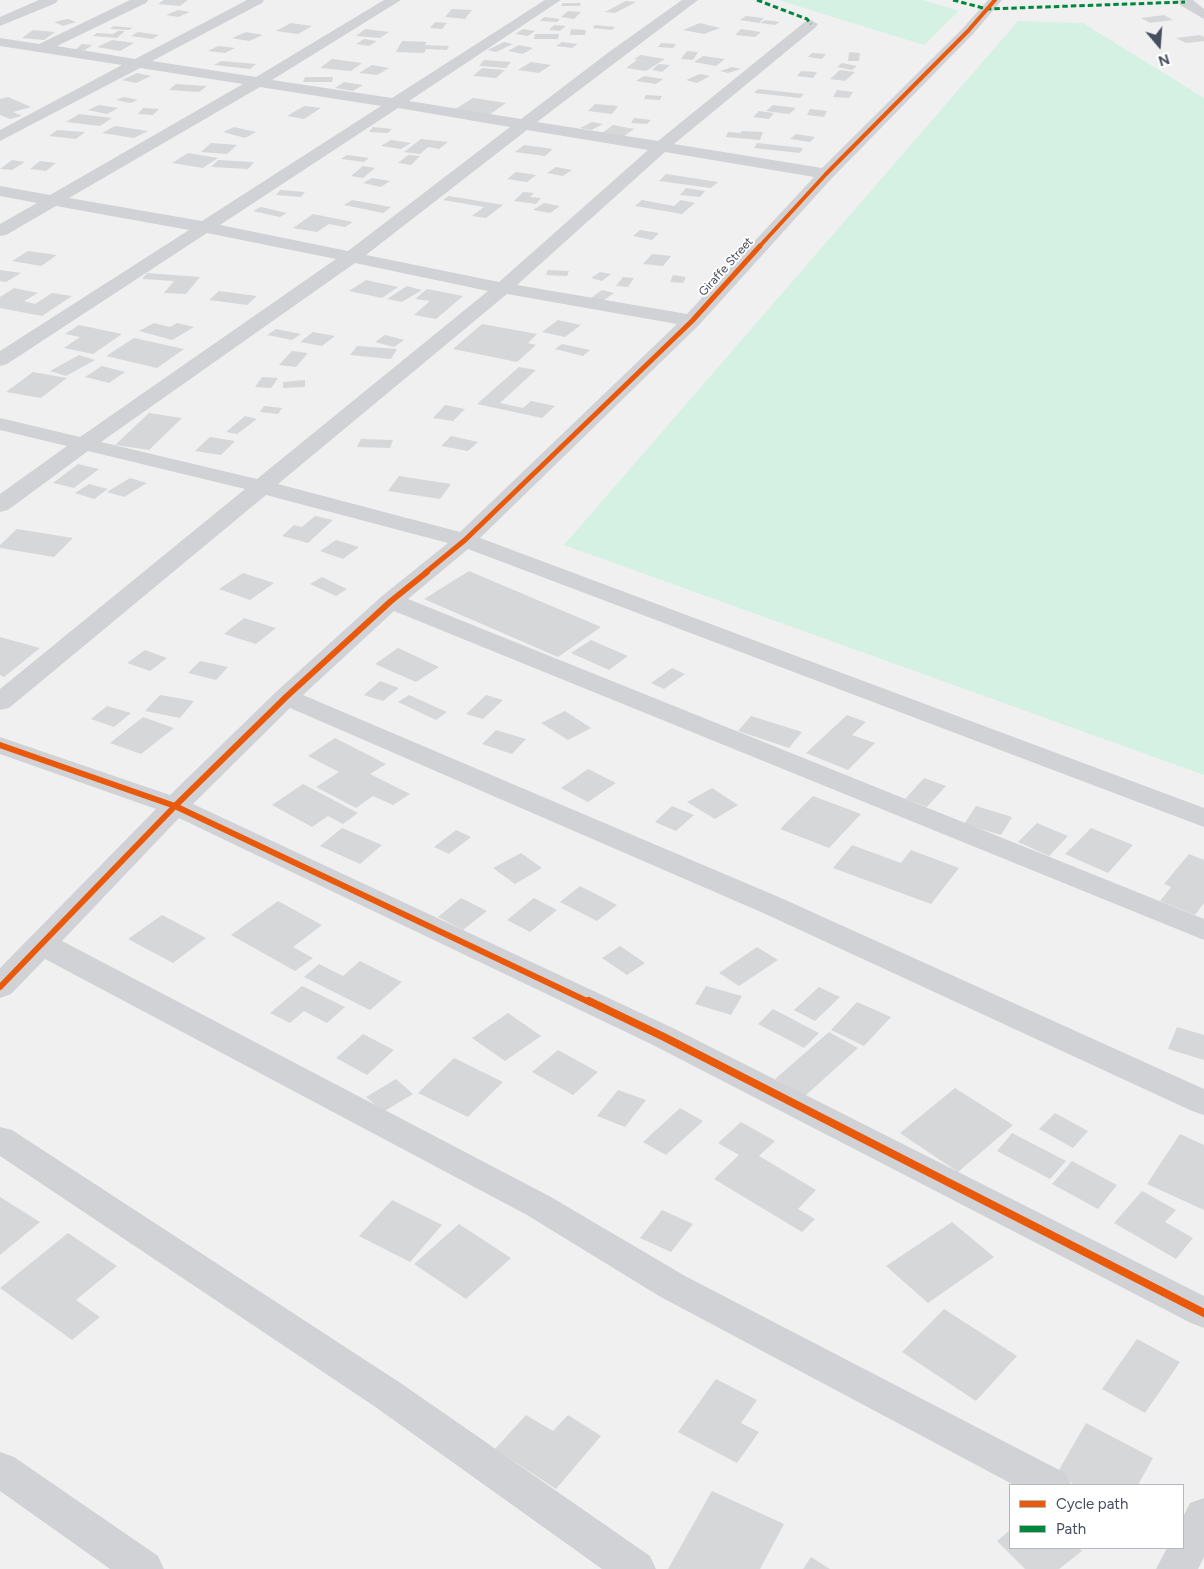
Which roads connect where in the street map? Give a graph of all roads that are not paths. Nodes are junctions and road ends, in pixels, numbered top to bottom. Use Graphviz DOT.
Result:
graph roads {
  1 [pos="51,0"];
  2 [pos="141,0"];
  3 [pos="256,0"];
  4 [pos="394,0"];
  5 [pos="554,0"];
  6 [pos="691,0"];
  7 [pos="995,0"];
  8 [pos="1186,0"];
  9 [pos="1204,15"];
  10 [pos="0,22"];
  11 [pos="812,24"];
  12 [pos="0,42"];
  13 [pos="22,46"];
  14 [pos="40,49"];
  15 [pos="0,56"];
  16 [pos="134,64"];
  17 [pos="258,82"];
  18 [pos="394,103"];
  19 [pos="523,124"];
  20 [pos="0,136"];
  21 [pos="661,147"];
  22 [pos="826,174"];
  23 [pos="0,191"];
  24 [pos="51,200"];
  25 [pos="204,227"];
  26 [pos="0,231"];
  27 [pos="350,258"];
  28 [pos="503,288"];
  29 [pos="692,321"];
  30 [pos="0,360"];
  31 [pos="0,424"];
  32 [pos="84,444"];
  33 [pos="263,487"];
  34 [pos="0,505"];
  35 [pos="465,540"];
  36 [pos="391,601"];
  37 [pos="286,697"];
  38 [pos="0,702"];
  39 [pos="0,745"];
  40 [pos="174,806"];
  41 [pos="1204,818"];
  42 [pos="1204,930"];
  43 [pos="42,944"];
  44 [pos="0,987"];
  45 [pos="1204,1103"];
  46 [pos="0,1140"];
  47 [pos="1204,1313"];
  48 [pos="0,1469"];
  49 [pos="1049,1484"];
  50 [pos="1204,1516"];
  51 [pos="1183,1560"];
  52 [pos="143,1569"];
  53 [pos="635,1569"];
  1 -- 10 [label="street"];
  2 -- 14 [label="street"];
  3 -- 16 [label="street"];
  4 -- 17 [label="street"];
  5 -- 18 [label="street"];
  6 -- 19 [label="street"];
  7 -- 22 [label="street, Giraffe Street"];
  8 -- 9 [label="street"];
  11 -- 21 [label="street"];
  12 -- 13 [label="street"];
  13 -- 14 [label="street"];
  13 -- 15 [label="street"];
  14 -- 16 [label="street"];
  16 -- 17 [label="street"];
  16 -- 20 [label="street"];
  17 -- 18 [label="street"];
  17 -- 24 [label="street"];
  18 -- 19 [label="street"];
  18 -- 25 [label="street"];
  19 -- 21 [label="street"];
  19 -- 27 [label="street"];
  21 -- 22 [label="street"];
  21 -- 28 [label="street"];
  22 -- 29 [label="street, Giraffe Street"];
  23 -- 24 [label="street"];
  24 -- 25 [label="street"];
  24 -- 26 [label="street"];
  25 -- 27 [label="street"];
  25 -- 30 [label="street"];
  27 -- 28 [label="street"];
  27 -- 32 [label="street"];
  28 -- 29 [label="street"];
  28 -- 33 [label="street"];
  29 -- 35 [label="street, Giraffe Street"];
  31 -- 32 [label="street"];
  32 -- 33 [label="street"];
  32 -- 34 [label="street"];
  33 -- 35 [label="street"];
  33 -- 38 [label="street"];
  35 -- 36 [label="street, Giraffe Street"];
  35 -- 41 [label="street"];
  36 -- 37 [label="street, Giraffe Street"];
  36 -- 42 [label="street"];
  37 -- 40 [label="street, Giraffe Street"];
  37 -- 45 [label="street"];
  39 -- 40 [label="street"];
  40 -- 43 [label="street, Giraffe Street"];
  40 -- 47 [label="street"];
  43 -- 44 [label="street, Giraffe Street"];
  43 -- 49 [label="street"];
  46 -- 53 [label="street"];
  48 -- 52 [label="street"];
  50 -- 51 [label="street"];
}
